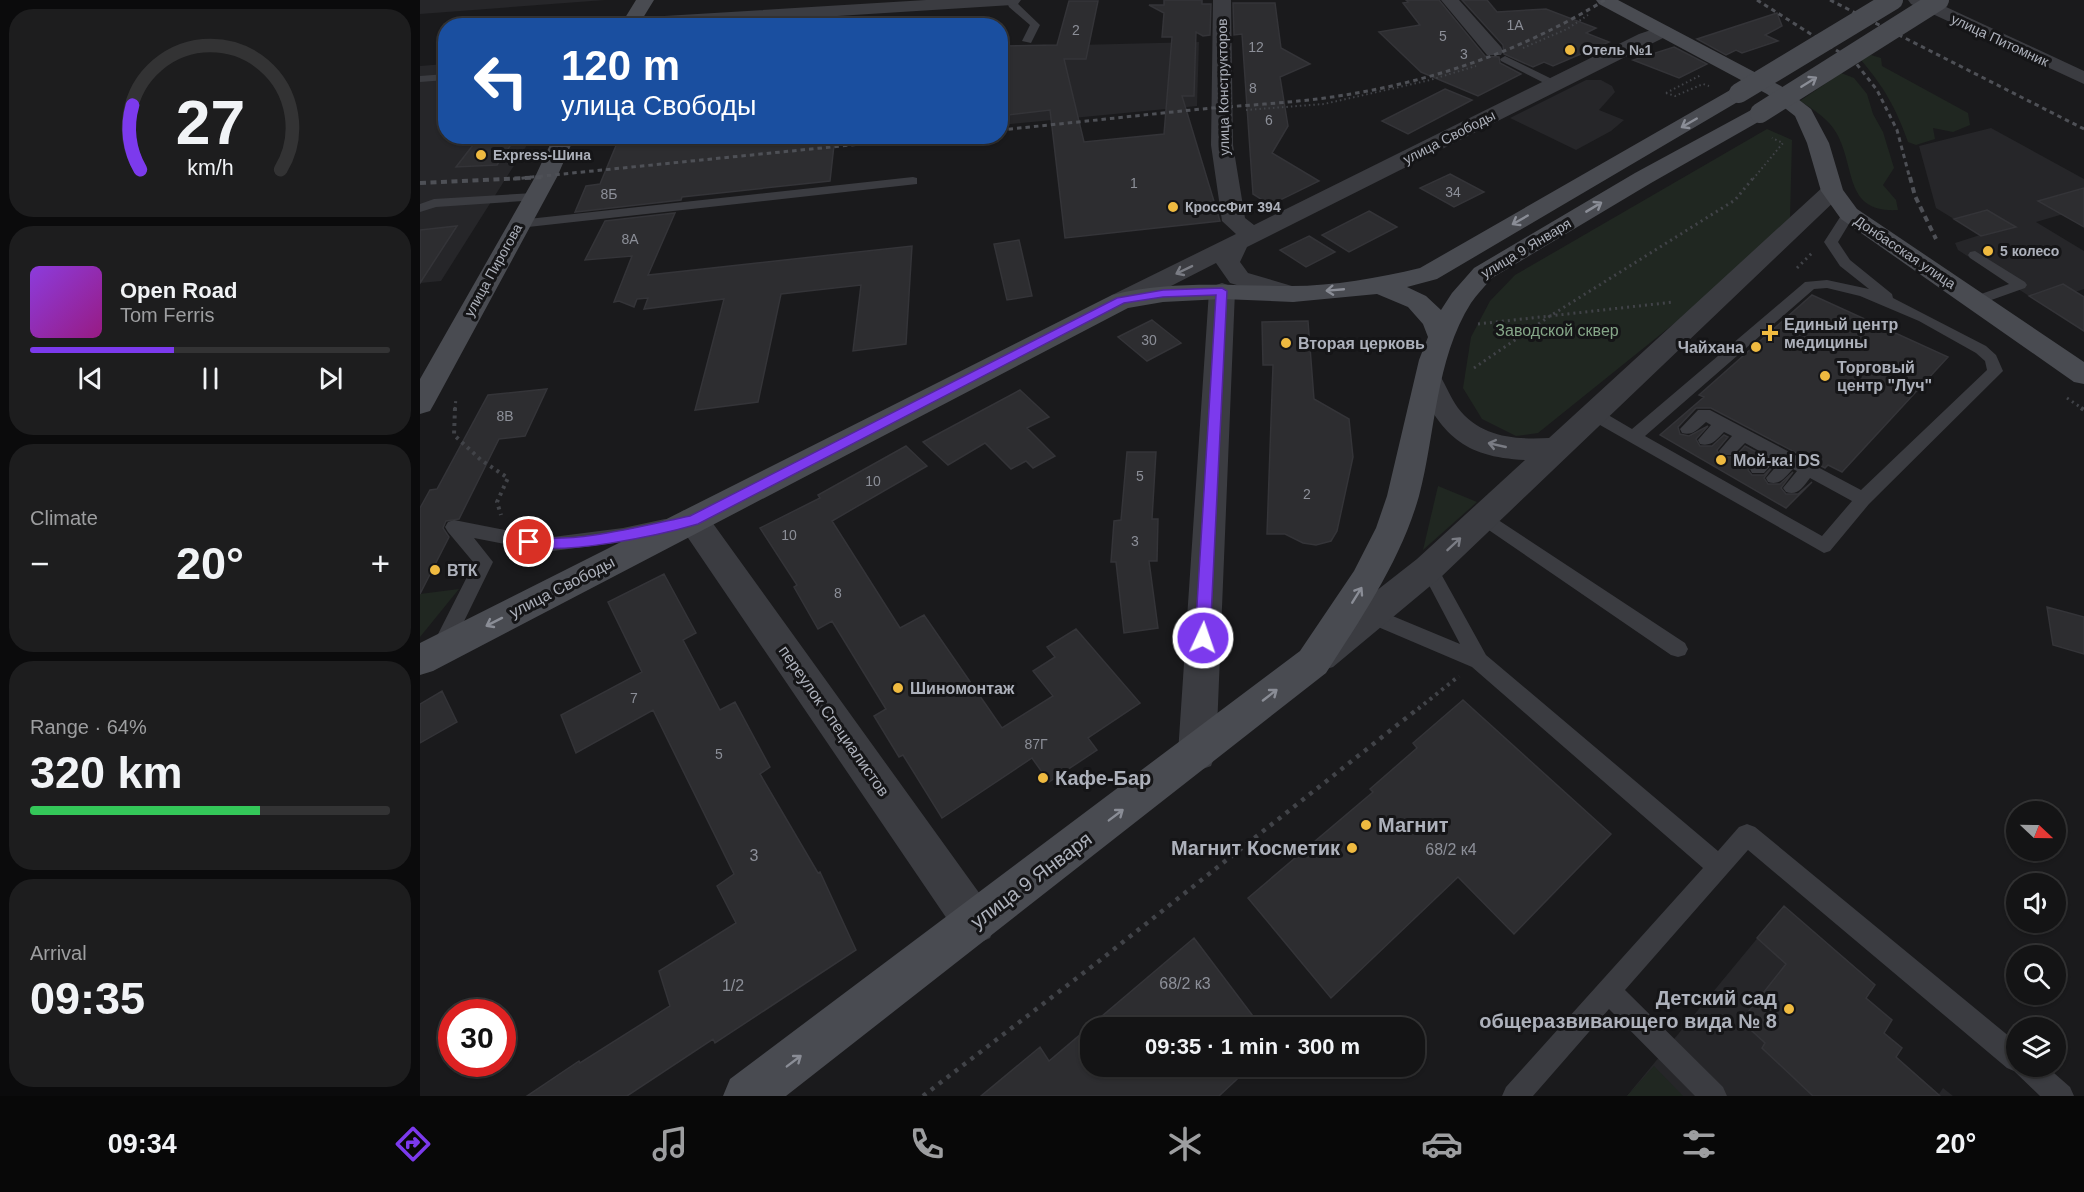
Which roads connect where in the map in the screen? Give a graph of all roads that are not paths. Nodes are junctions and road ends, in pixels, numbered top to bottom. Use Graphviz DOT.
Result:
graph roads {
  1 [pos="645,0"];
  2 [pos="1221,0"];
  3 [pos="1450,0"];
  4 [pos="1893,0"];
  5 [pos="1917,0"];
  6 [pos="1939,0"];
  7 [pos="1011,1"];
  8 [pos="1611,1"];
  9 [pos="839,12"];
  10 [pos="634,18"];
  11 [pos="734,18"];
  12 [pos="1663,31"];
  13 [pos="1027,41"];
  14 [pos="1495,58"];
  15 [pos="438,78"];
  16 [pos="2084,78"];
  17 [pos="420,79"];
  18 [pos="1554,84"];
  19 [pos="561,144"];
  20 [pos="913,181"];
  21 [pos="1832,191"];
  22 [pos="534,197"];
  23 [pos="420,208"];
  24 [pos="1849,214"];
  25 [pos="519,224"];
  26 [pos="1245,240"];
  27 [pos="1975,255"];
  28 [pos="1428,273"];
  29 [pos="1377,286"];
  30 [pos="1222,291"];
  31 [pos="1293,294"];
  32 [pos="1121,301"];
  33 [pos="1975,301"];
  34 [pos="1894,303"];
  35 [pos="1440,335"];
  36 [pos="2084,375"];
  37 [pos="1429,381"];
  38 [pos="420,404"];
  39 [pos="1592,413"];
  40 [pos="1722,424"];
  41 [pos="1688,429"];
  42 [pos="1743,435"];
  43 [pos="1633,437"];
  44 [pos="1706,440"];
  45 [pos="1555,448"];
  46 [pos="1726,451"];
  47 [pos="1774,452"];
  48 [pos="1791,460"];
  49 [pos="1758,469"];
  50 [pos="1808,470"];
  51 [pos="1774,478"];
  52 [pos="1792,488"];
  53 [pos="1863,499"];
  54 [pos="1483,517"];
  55 [pos="693,520"];
  56 [pos="1429,568"];
  57 [pos="1371,615"];
  58 [pos="1678,650"];
  59 [pos="430,654"];
  60 [pos="1479,661"];
  61 [pos="1313,662"];
  62 [pos="1197,753"];
  63 [pos="1719,867"];
  64 [pos="975,923"];
  65 [pos="1608,991"];
  66 [pos="2006,1051"];
  67 [pos="2038,1077"];
  68 [pos="747,1096"];
  69 [pos="1515,1096"];
  70 [pos="1714,1096"];
  71 [pos="2061,1096"];
  1 -- 10 [label="main road"];
  2 -- 26 [label="street, улица Конструкторов"];
  3 -- 14 [label="street"];
  4 -- 28 [label="main road, улица 9 Января, one-way, bridge"];
  5 -- 16 [label="street, улица Питомник"];
  35 -- 6 [label="main road, улица 9 Января, one-way, bridge"];
  7 -- 9 [label="street"];
  7 -- 13 [label="lane"];
  8 -- 12 [label="main road, Донбасская улица"];
  9 -- 11 [label="street"];
  12 -- 18 [label="street, улица Свободы"];
  12 -- 21 [label="main road, Донбасская улица"];
  14 -- 18 [label="lane"];
  15 -- 17 [label="lane"];
  18 -- 26 [label="street, улица Свободы"];
  19 -- 22 [label="main road, улица Пирогова"];
  20 -- 25 [label="lane"];
  21 -- 24 [label="main road, Донбасская улица"];
  21 -- 39 [label="street, улица 9 Января"];
  22 -- 23 [label="lane"];
  22 -- 25 [label="main road, улица Пирогова"];
  24 -- 33 [label="main road, Донбасская улица"];
  24 -- 34 [label="lane"];
  25 -- 38 [label="main road, улица Пирогова"];
  26 -- 31 [label="street, улица Свободы"];
  26 -- 32 [label="street, улица Свободы, one-way"];
  27 -- 33 [label="lane"];
  28 -- 29 [label="main road, улица Свободы"];
  29 -- 31 [label="main road, улица Свободы, one-way"];
  29 -- 35 [label="main road"];
  30 -- 31 [label="main road, улица Свободы"];
  30 -- 32 [label="main road, улица Свободы"];
  30 -- 62 [label="street"];
  32 -- 55 [label="main road, улица Свободы"];
  33 -- 36 [label="main road, Донбасская улица"];
  34 -- 43 [label="lane"];
  34 -- 53 [label="lane"];
  35 -- 37 [label="main road, улица 9 Января"];
  45 -- 37 [label="street, one-way"];
  61 -- 37 [label="main road, улица 9 Января, one-way"];
  39 -- 43 [label="lane"];
  39 -- 45 [label="street, улица 9 Января"];
  40 -- 41 [label="lane"];
  40 -- 42 [label="lane"];
  40 -- 44 [label="lane"];
  42 -- 46 [label="lane"];
  42 -- 47 [label="lane"];
  43 -- 53 [label="lane"];
  45 -- 54 [label="street, улица 9 Января"];
  47 -- 48 [label="lane"];
  47 -- 49 [label="lane"];
  48 -- 50 [label="lane"];
  48 -- 51 [label="lane"];
  50 -- 52 [label="lane"];
  50 -- 53 [label="lane"];
  56 -- 54 [label="street, улица 9 Января, one-way"];
  54 -- 58 [label="lane"];
  55 -- 59 [label="main road, улица Свободы, one-way"];
  55 -- 59 [label="lane"];
  55 -- 64 [label="street, переулок Специалистов"];
  56 -- 57 [label="street, улица 9 Января"];
  56 -- 60 [label="lane"];
  57 -- 60 [label="lane"];
  57 -- 61 [label="street, улица 9 Января"];
  60 -- 63 [label="lane"];
  62 -- 61 [label="main road, улица 9 Января, one-way"];
  64 -- 62 [label="main road, улица 9 Января, one-way"];
  63 -- 65 [label="lane"];
  63 -- 66 [label="lane"];
  68 -- 64 [label="main road, улица 9 Января, one-way"];
  65 -- 69 [label="lane"];
  65 -- 70 [label="lane"];
  67 -- 71 [label="lane"];
}
